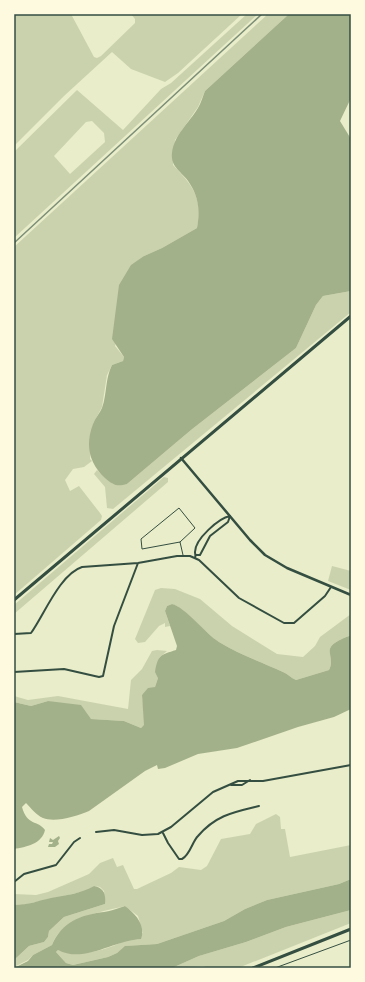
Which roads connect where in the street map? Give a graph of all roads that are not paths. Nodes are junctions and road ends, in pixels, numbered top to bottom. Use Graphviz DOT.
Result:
graph roads {
  1 [pos="351,316"];
  2 [pos="181,458"];
  3 [pos="230,516"];
  4 [pos="180,542"];
  5 [pos="183,555"];
  6 [pos="196,556"];
  7 [pos="138,563"];
  8 [pos="331,585"];
  9 [pos="351,595"];
  10 [pos="14,600"];
  11 [pos="14,634"];
  12 [pos="14,672"];
  13 [pos="351,765"];
  14 [pos="259,806"];
  15 [pos="96,832"];
  16 [pos="163,833"];
  17 [pos="80,838"];
  18 [pos="14,882"];
  19 [pos="351,929"];
  20 [pos="253,968"];
  1 -- 2 [label="main road"];
  2 -- 3 [label="main road"];
  2 -- 10 [label="main road"];
  3 -- 6 [label="street"];
  3 -- 6 [label="street"];
  3 -- 8 [label="main road"];
  4 -- 4 [label="lane"];
  4 -- 5 [label="lane"];
  5 -- 6 [label="street"];
  5 -- 7 [label="street"];
  6 -- 8 [label="street"];
  7 -- 11 [label="street"];
  7 -- 12 [label="street"];
  8 -- 9 [label="main road"];
  13 -- 16 [label="street"];
  14 -- 16 [label="street"];
  15 -- 16 [label="street"];
  17 -- 18 [label="street"];
  19 -- 20 [label="main road"];
}
